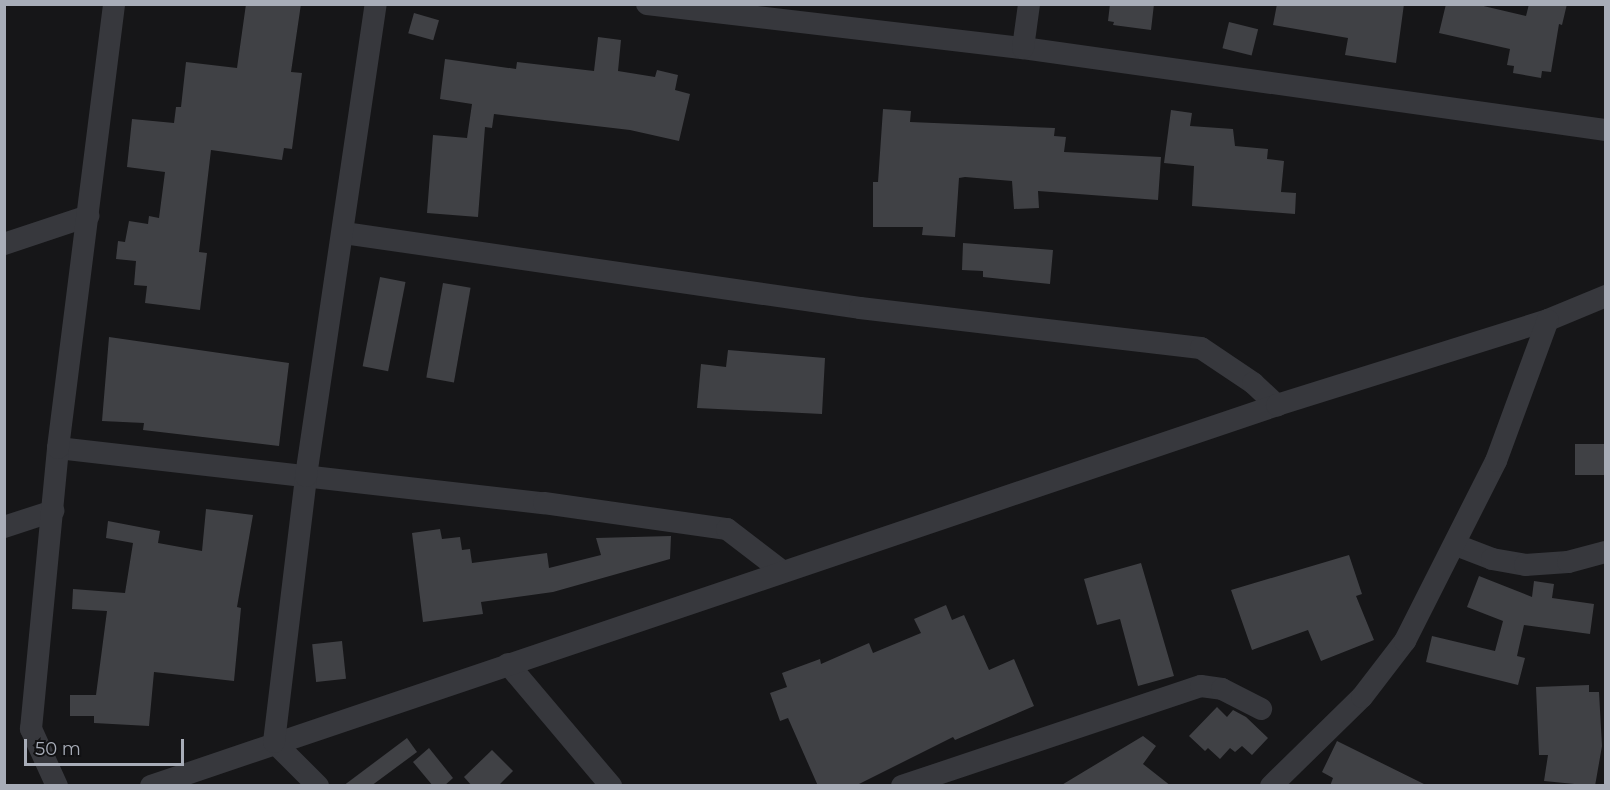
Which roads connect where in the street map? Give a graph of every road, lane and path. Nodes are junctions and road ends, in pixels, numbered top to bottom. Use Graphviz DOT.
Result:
graph roads {
  1 [pos="114,4"];
  2 [pos="376,4"];
  3 [pos="647,4"];
  4 [pos="1029,4"];
  5 [pos="1023,48"];
  6 [pos="1605,129"];
  7 [pos="88,216"];
  8 [pos="344,232"];
  9 [pos="4,244"];
  10 [pos="1605,296"];
  11 [pos="1548,320"];
  12 [pos="1277,405"];
  13 [pos="58,448"];
  14 [pos="306,476"];
  15 [pos="53,511"];
  16 [pos="4,527"];
  17 [pos="1456,544"];
  18 [pos="1605,552"];
  19 [pos="782,571"];
  20 [pos="508,664"];
  21 [pos="1261,709"];
  22 [pos="274,742"];
  23 [pos="57,786"];
  24 [pos="151,786"];
  25 [pos="318,786"];
  26 [pos="611,786"];
  27 [pos="902,786"];
  28 [pos="1271,786"];
  1 -- 7 [label="street"];
  2 -- 8 [label="street"];
  3 -- 5 [label="street"];
  4 -- 5 [label="street"];
  5 -- 6 [label="street"];
  7 -- 9 [label="street"];
  7 -- 13 [label="street"];
  8 -- 12 [label="street"];
  8 -- 14 [label="street"];
  10 -- 11 [label="street"];
  11 -- 12 [label="street"];
  11 -- 17 [label="street"];
  12 -- 19 [label="street"];
  13 -- 14 [label="street"];
  13 -- 15 [label="street"];
  14 -- 19 [label="street"];
  14 -- 22 [label="street"];
  15 -- 16 [label="street"];
  15 -- 23 [label="street"];
  17 -- 18 [label="street"];
  17 -- 28 [label="street"];
  19 -- 20 [label="street"];
  20 -- 22 [label="street"];
  20 -- 26 [label="street"];
  21 -- 27 [label="street"];
  22 -- 24 [label="street"];
  22 -- 25 [label="street"];
}
